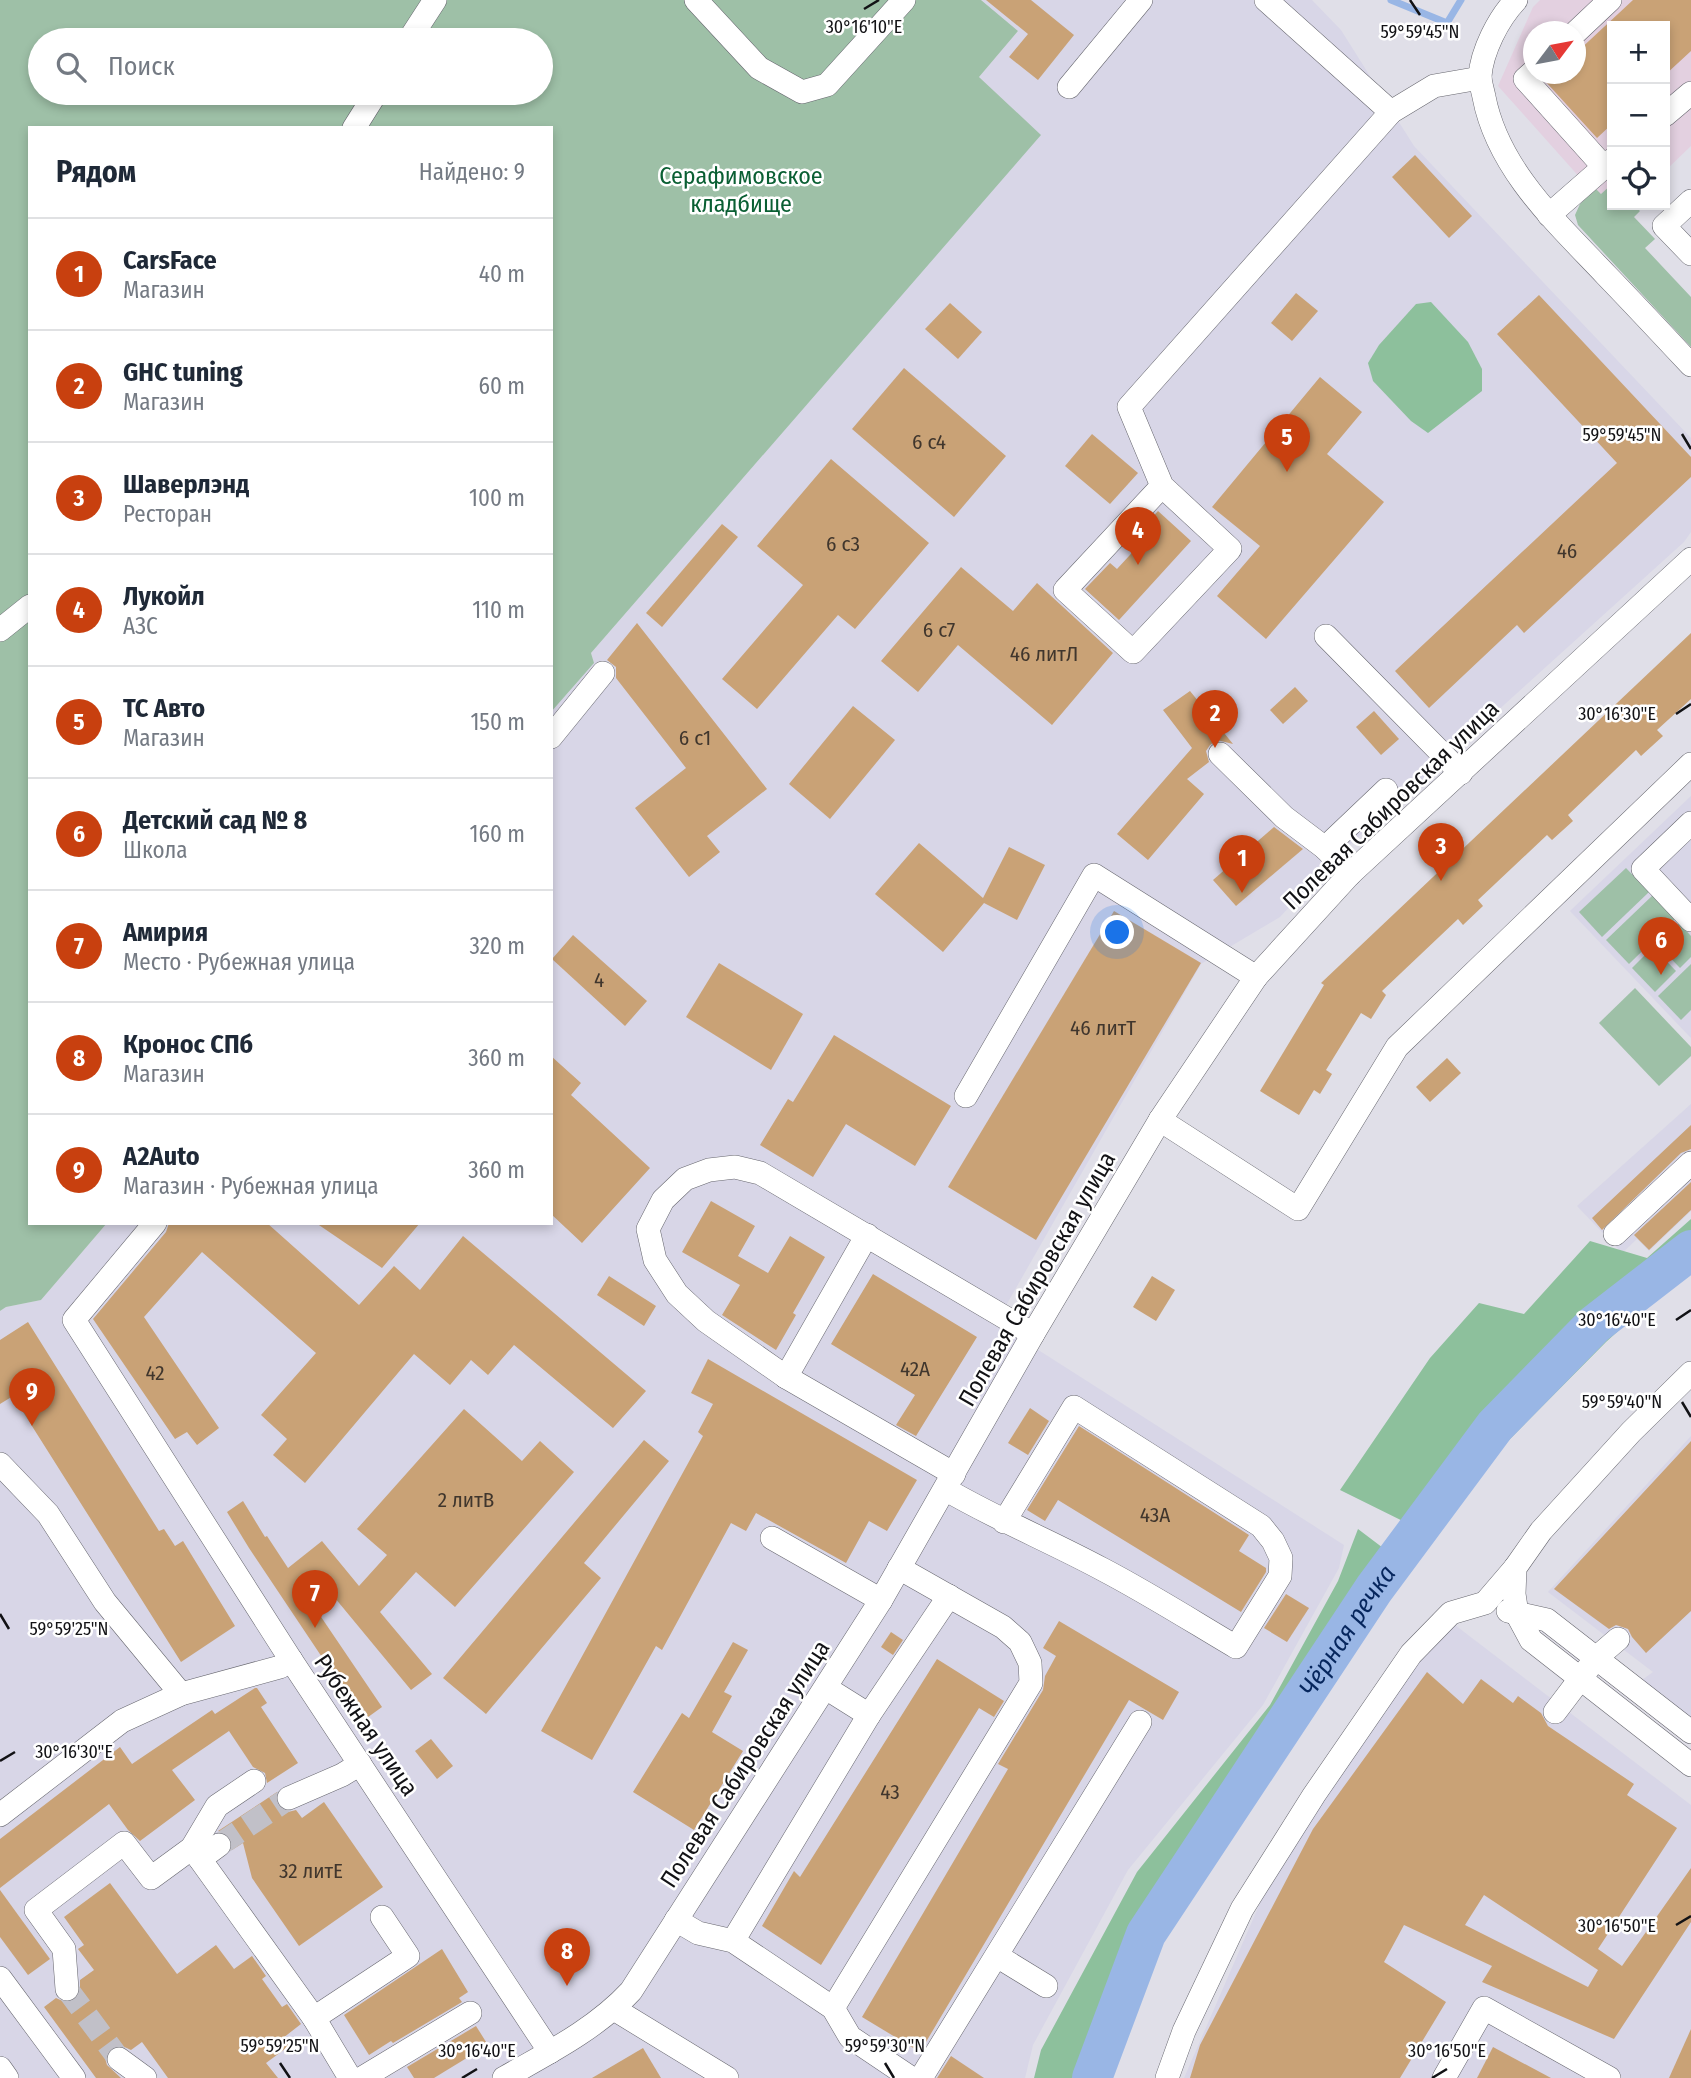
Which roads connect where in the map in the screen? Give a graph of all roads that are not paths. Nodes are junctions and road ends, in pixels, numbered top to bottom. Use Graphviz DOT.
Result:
graph roads {
  1 [pos="435,0"];
  2 [pos="696,0"];
  3 [pos="905,0"];
  4 [pos="1141,0"];
  5 [pos="1266,0"];
  6 [pos="1516,0"];
  7 [pos="1610,0"];
  8 [pos="1586,23"];
  9 [pos="417,28"];
  10 [pos="1480,78"];
  11 [pos="1530,84"];
  12 [pos="1069,87"];
  13 [pos="1691,93"];
  14 [pos="368,105"];
  15 [pos="1670,111"];
  16 [pos="1391,112"];
  17 [pos="355,126"];
  18 [pos="1607,162"];
  19 [pos="1607,164"];
  20 [pos="1691,201"];
  21 [pos="1549,215"];
  22 [pos="1691,254"];
  23 [pos="1691,365"];
  24 [pos="1162,486"];
  25 [pos="1691,559"];
  26 [pos="28,608"];
  27 [pos="0,630"];
  28 [pos="1326,636"];
  29 [pos="603,673"];
  30 [pos="553,735"];
  31 [pos="1220,754"];
  32 [pos="1691,764"];
  33 [pos="1461,774"];
  34 [pos="1386,790"];
  35 [pos="1691,823"];
  36 [pos="1325,848"];
  37 [pos="1350,874"];
  38 [pos="1691,920"];
  39 [pos="1256,977"];
  40 [pos="966,1096"];
  41 [pos="1160,1120"];
  42 [pos="1691,1163"];
  43 [pos="153,1225"];
  44 [pos="1615,1234"];
  45 [pos="867,1235"];
  46 [pos="1033,1334"];
  47 [pos="1691,1373"];
  48 [pos="786,1377"];
  49 [pos="3,1473"];
  50 [pos="950,1481"];
  51 [pos="1004,1522"];
  52 [pos="772,1538"];
  53 [pos="900,1568"];
  54 [pos="1515,1568"];
  55 [pos="949,1596"];
  56 [pos="881,1600"];
  57 [pos="1485,1603"];
  58 [pos="1516,1604"];
  59 [pos="1618,1639"];
  60 [pos="1596,1658"];
  61 [pos="291,1660"];
  62 [pos="1581,1678"];
  63 [pos="826,1688"];
  64 [pos="181,1694"];
  65 [pos="1555,1712"];
  66 [pos="869,1715"];
  67 [pos="1140,1722"];
  68 [pos="1691,1732"];
  69 [pos="360,1764"];
  70 [pos="1691,1765"];
  71 [pos="254,1781"];
  72 [pos="289,1798"];
  73 [pos="0,1815"];
  74 [pos="219,1844"];
  75 [pos="196,1853"];
  76 [pos="382,1917"];
  77 [pos="676,1920"];
  78 [pos="733,1941"];
  79 [pos="997,1956"];
  80 [pos="0,1978"];
  81 [pos="1046,1986"];
  82 [pos="67,1990"];
  83 [pos="833,2008"];
  84 [pos="614,2010"];
  85 [pos="470,2013"];
  86 [pos="314,2018"];
  87 [pos="550,2052"];
  88 [pos="119,2059"];
  89 [pos="0,2068"];
  90 [pos="7,2078"];
  91 [pos="74,2078"];
  92 [pos="145,2078"];
  93 [pos="350,2078"];
  94 [pos="362,2078"];
  95 [pos="504,2078"];
  96 [pos="727,2078"];
  97 [pos="911,2078"];
  98 [pos="921,2078"];
  99 [pos="1167,2078"];
  100 [pos="1444,2078"];
  101 [pos="1609,2078"];
  1 -- 9 [label="street"];
  2 -- 3 [label="street"];
  4 -- 12 [label="street"];
  5 -- 16 [label="street"];
  6 -- 10 [label="street"];
  7 -- 8 [label="street"];
  10 -- 16 [label="street"];
  10 -- 21 [label="street"];
  11 -- 18 [label="street"];
  13 -- 15 [label="street"];
  14 -- 17 [label="street"];
  16 -- 24 [label="street"];
  19 -- 21 [label="street"];
  20 -- 22 [label="street"];
  21 -- 23 [label="street"];
  24 -- 24 [label="street"];
  25 -- 33 [label="street, Полевая Сабировская улица"];
  26 -- 27 [label="street"];
  28 -- 33 [label="street"];
  29 -- 30 [label="street"];
  31 -- 36 [label="street"];
  32 -- 41 [label="street"];
  33 -- 37 [label="street, Полевая Сабировская улица"];
  34 -- 36 [label="street"];
  35 -- 38 [label="street"];
  36 -- 37 [label="street"];
  37 -- 39 [label="street, Полевая Сабировская улица"];
  39 -- 40 [label="street"];
  39 -- 41 [label="street, Полевая Сабировская улица"];
  41 -- 46 [label="street, Полевая Сабировская улица"];
  42 -- 44 [label="street"];
  43 -- 61 [label="street, Рубежная улица"];
  45 -- 46 [label="street"];
  45 -- 48 [label="street"];
  45 -- 48 [label="street"];
  46 -- 50 [label="street, Полевая Сабировская улица"];
  47 -- 54 [label="street"];
  48 -- 50 [label="street"];
  49 -- 64 [label="street"];
  50 -- 51 [label="street"];
  50 -- 53 [label="street, Полевая Сабировская улица"];
  51 -- 51 [label="street"];
  52 -- 56 [label="street"];
  53 -- 55 [label="street"];
  53 -- 56 [label="street, Полевая Сабировская улица"];
  54 -- 57 [label="street"];
  54 -- 58 [label="street"];
  55 -- 66 [label="street"];
  55 -- 83 [label="street"];
  56 -- 63 [label="street, Полевая Сабировская улица"];
  57 -- 58 [label="street"];
  57 -- 99 [label="street"];
  58 -- 60 [label="street"];
  58 -- 62 [label="street"];
  59 -- 60 [label="street"];
  60 -- 62 [label="street"];
  60 -- 68 [label="street"];
  61 -- 64 [label="street"];
  61 -- 69 [label="street, Рубежная улица"];
  62 -- 65 [label="street"];
  62 -- 70 [label="street"];
  63 -- 66 [label="street"];
  63 -- 77 [label="street, Полевая Сабировская улица"];
  64 -- 73 [label="street"];
  66 -- 78 [label="street"];
  67 -- 79 [label="street"];
  69 -- 72 [label="street"];
  69 -- 87 [label="street, Рубежная улица"];
  71 -- 75 [label="street"];
  74 -- 75 [label="street"];
  75 -- 82 [label="street"];
  75 -- 86 [label="street"];
  76 -- 86 [label="street"];
  77 -- 78 [label="street"];
  77 -- 84 [label="street, Полевая Сабировская улица"];
  78 -- 83 [label="street"];
  79 -- 81 [label="street"];
  79 -- 98 [label="street"];
  80 -- 91 [label="street"];
  83 -- 97 [label="street"];
  84 -- 87 [label="street, Полевая Сабировская улица"];
  84 -- 96 [label="street"];
  85 -- 94 [label="street"];
  86 -- 93 [label="street"];
  87 -- 95 [label="street, Полевая Сабировская улица"];
  88 -- 92 [label="street"];
  89 -- 90 [label="street"];
  100 -- 101 [label="street"];
}
